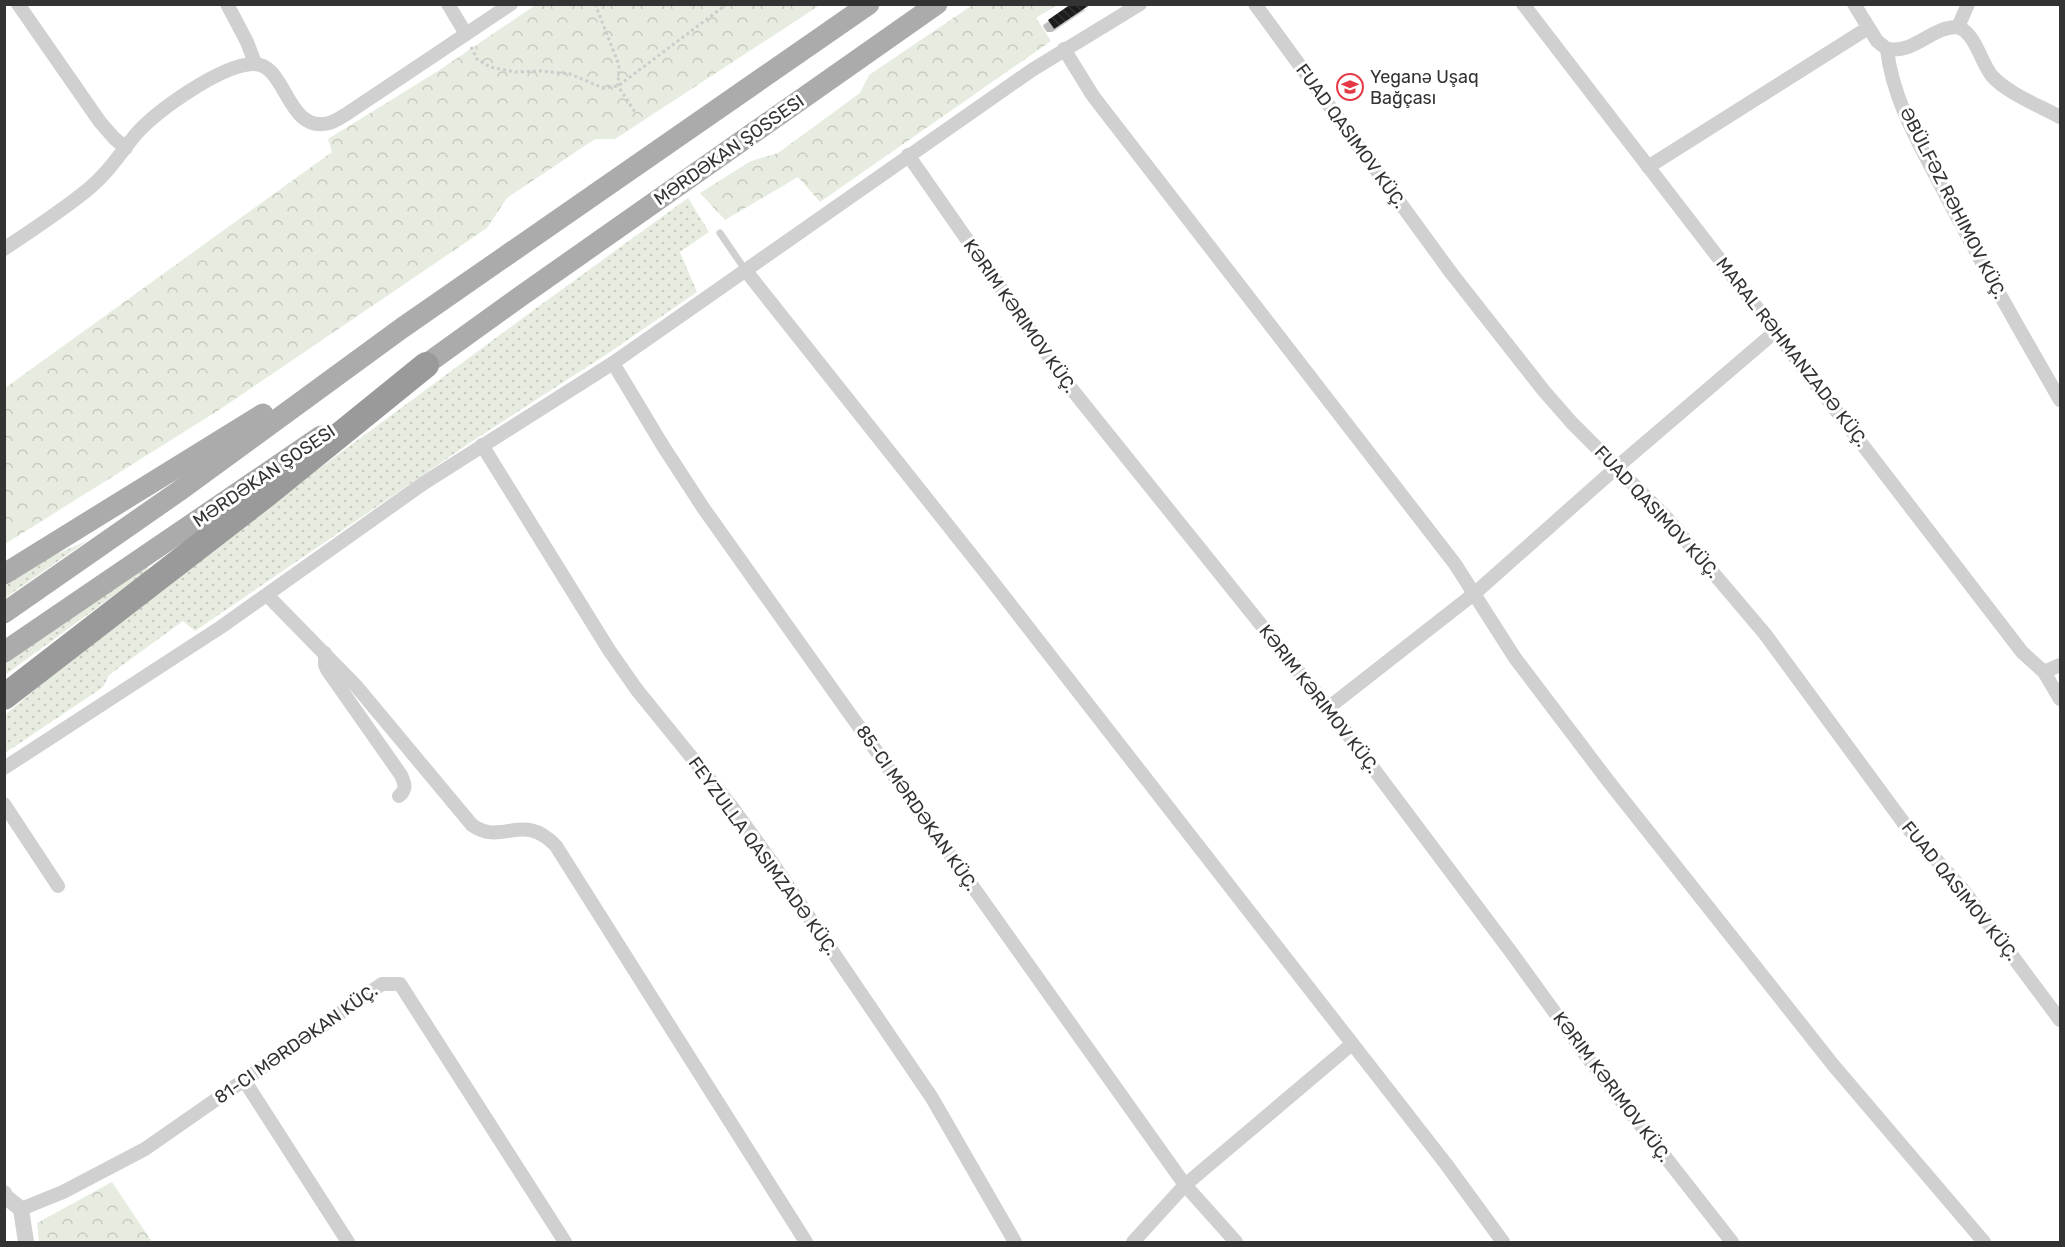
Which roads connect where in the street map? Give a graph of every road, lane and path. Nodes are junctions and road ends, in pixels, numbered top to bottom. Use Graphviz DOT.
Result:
graph roads {
  1 [pos="18,4"];
  2 [pos="227,4"];
  3 [pos="448,4"];
  4 [pos="511,4"];
  5 [pos="595,4"];
  6 [pos="727,4"];
  7 [pos="870,4"];
  8 [pos="937,4"];
  9 [pos="1140,4"];
  10 [pos="1255,4"];
  11 [pos="1523,4"];
  12 [pos="1854,4"];
  13 [pos="1968,4"];
  14 [pos="1958,27"];
  15 [pos="1868,28"];
  16 [pos="466,34"];
  17 [pos="1887,49"];
  18 [pos="1064,50"];
  19 [pos="255,63"];
  20 [pos="618,86"];
  21 [pos="635,112"];
  22 [pos="2061,117"];
  23 [pos="126,148"];
  24 [pos="908,155"];
  25 [pos="1648,167"];
  26 [pos="720,233"];
  27 [pos="4,249"];
  28 [pos="746,271"];
  29 [pos="521,296"];
  30 [pos="402,328"];
  31 [pos="1776,331"];
  32 [pos="613,363"];
  33 [pos="426,365"];
  34 [pos="2061,400"];
  35 [pos="482,445"];
  36 [pos="1617,467"];
  37 [pos="4,574"];
  38 [pos="1475,593"];
  39 [pos="267,595"];
  40 [pos="4,613"];
  41 [pos="4,652"];
  42 [pos="325,653"];
  43 [pos="2061,665"];
  44 [pos="2044,672"];
  45 [pos="4,697"];
  46 [pos="2061,699"];
  47 [pos="1328,708"];
  48 [pos="4,768"];
  49 [pos="399,796"];
  50 [pos="4,804"];
  51 [pos="58,886"];
  52 [pos="2061,1020"];
  53 [pos="1352,1044"];
  54 [pos="244,1080"];
  55 [pos="1185,1185"];
  56 [pos="4,1193"];
  57 [pos="21,1209"];
  58 [pos="26,1242"];
  59 [pos="348,1242"];
  60 [pos="565,1242"];
  61 [pos="806,1242"];
  62 [pos="1015,1242"];
  63 [pos="1133,1242"];
  64 [pos="1236,1242"];
  65 [pos="1503,1242"];
  66 [pos="1732,1242"];
  67 [pos="1984,1242"];
  1 -- 23 [label="street"];
  2 -- 19 [label="street"];
  3 -- 16 [label="street"];
  4 -- 16 [label="street"];
  5 -- 20 [label="path"];
  6 -- 20 [label="path"];
  7 -- 30 [label="main road, MƏRDƏKAN ŞOSESI"];
  8 -- 29 [label="main road, MƏRDƏKAN ŞOSSESI"];
  9 -- 18 [label="street"];
  10 -- 36 [label="street"];
  11 -- 25 [label="street, MARAL RƏHMANZADƏ KÜÇ."];
  12 -- 15 [label="street"];
  13 -- 14 [label="street"];
  14 -- 17 [label="street"];
  14 -- 22 [label="street"];
  15 -- 17 [label="street"];
  15 -- 25 [label="street"];
  16 -- 19 [label="street"];
  16 -- 20 [label="path"];
  17 -- 34 [label="street, ƏBÜLFƏZ RƏHIMOV KÜÇ."];
  18 -- 24 [label="street"];
  18 -- 38 [label="street"];
  19 -- 23 [label="street"];
  20 -- 21 [label="path"];
  23 -- 27 [label="street"];
  24 -- 28 [label="street"];
  24 -- 47 [label="street, KƏRIM KƏRIMOV KÜÇ."];
  25 -- 31 [label="street, MARAL RƏHMANZADƏ KÜÇ."];
  26 -- 28 [label="lane"];
  28 -- 32 [label="street"];
  28 -- 53 [label="street"];
  29 -- 33 [label="main road, MƏRDƏKAN ŞOSESI"];
  30 -- 37 [label="main road"];
  30 -- 40 [label="main road, MƏRDƏKAN ŞOSESI"];
  31 -- 36 [label="street"];
  31 -- 44 [label="street, MARAL RƏHMANZADƏ KÜÇ."];
  32 -- 35 [label="street"];
  32 -- 55 [label="street, 85-CI MƏRDƏKAN KÜÇ."];
  33 -- 41 [label="main road, MƏRDƏKAN ŞOSESI"];
  33 -- 45 [label="highway"];
  35 -- 39 [label="street"];
  35 -- 62 [label="street"];
  36 -- 38 [label="street"];
  36 -- 52 [label="street"];
  38 -- 47 [label="street"];
  38 -- 67 [label="street"];
  39 -- 42 [label="street"];
  39 -- 48 [label="street"];
  42 -- 49 [label="street"];
  42 -- 61 [label="street"];
  43 -- 44 [label="street"];
  44 -- 46 [label="street, MARAL RƏHMANZADƏ KÜÇ."];
  47 -- 66 [label="street, KƏRIM KƏRIMOV KÜÇ."];
  50 -- 51 [label="street"];
  53 -- 55 [label="street"];
  53 -- 65 [label="street"];
  54 -- 57 [label="street, 81-CI MƏRDƏKAN KÜÇ."];
  54 -- 59 [label="street"];
  54 -- 60 [label="street, 81-CI MƏRDƏKAN KÜÇ."];
  55 -- 63 [label="street"];
  55 -- 64 [label="street, 85-CI MƏRDƏKAN KÜÇ."];
  56 -- 57 [label="street"];
  57 -- 58 [label="street"];
}
